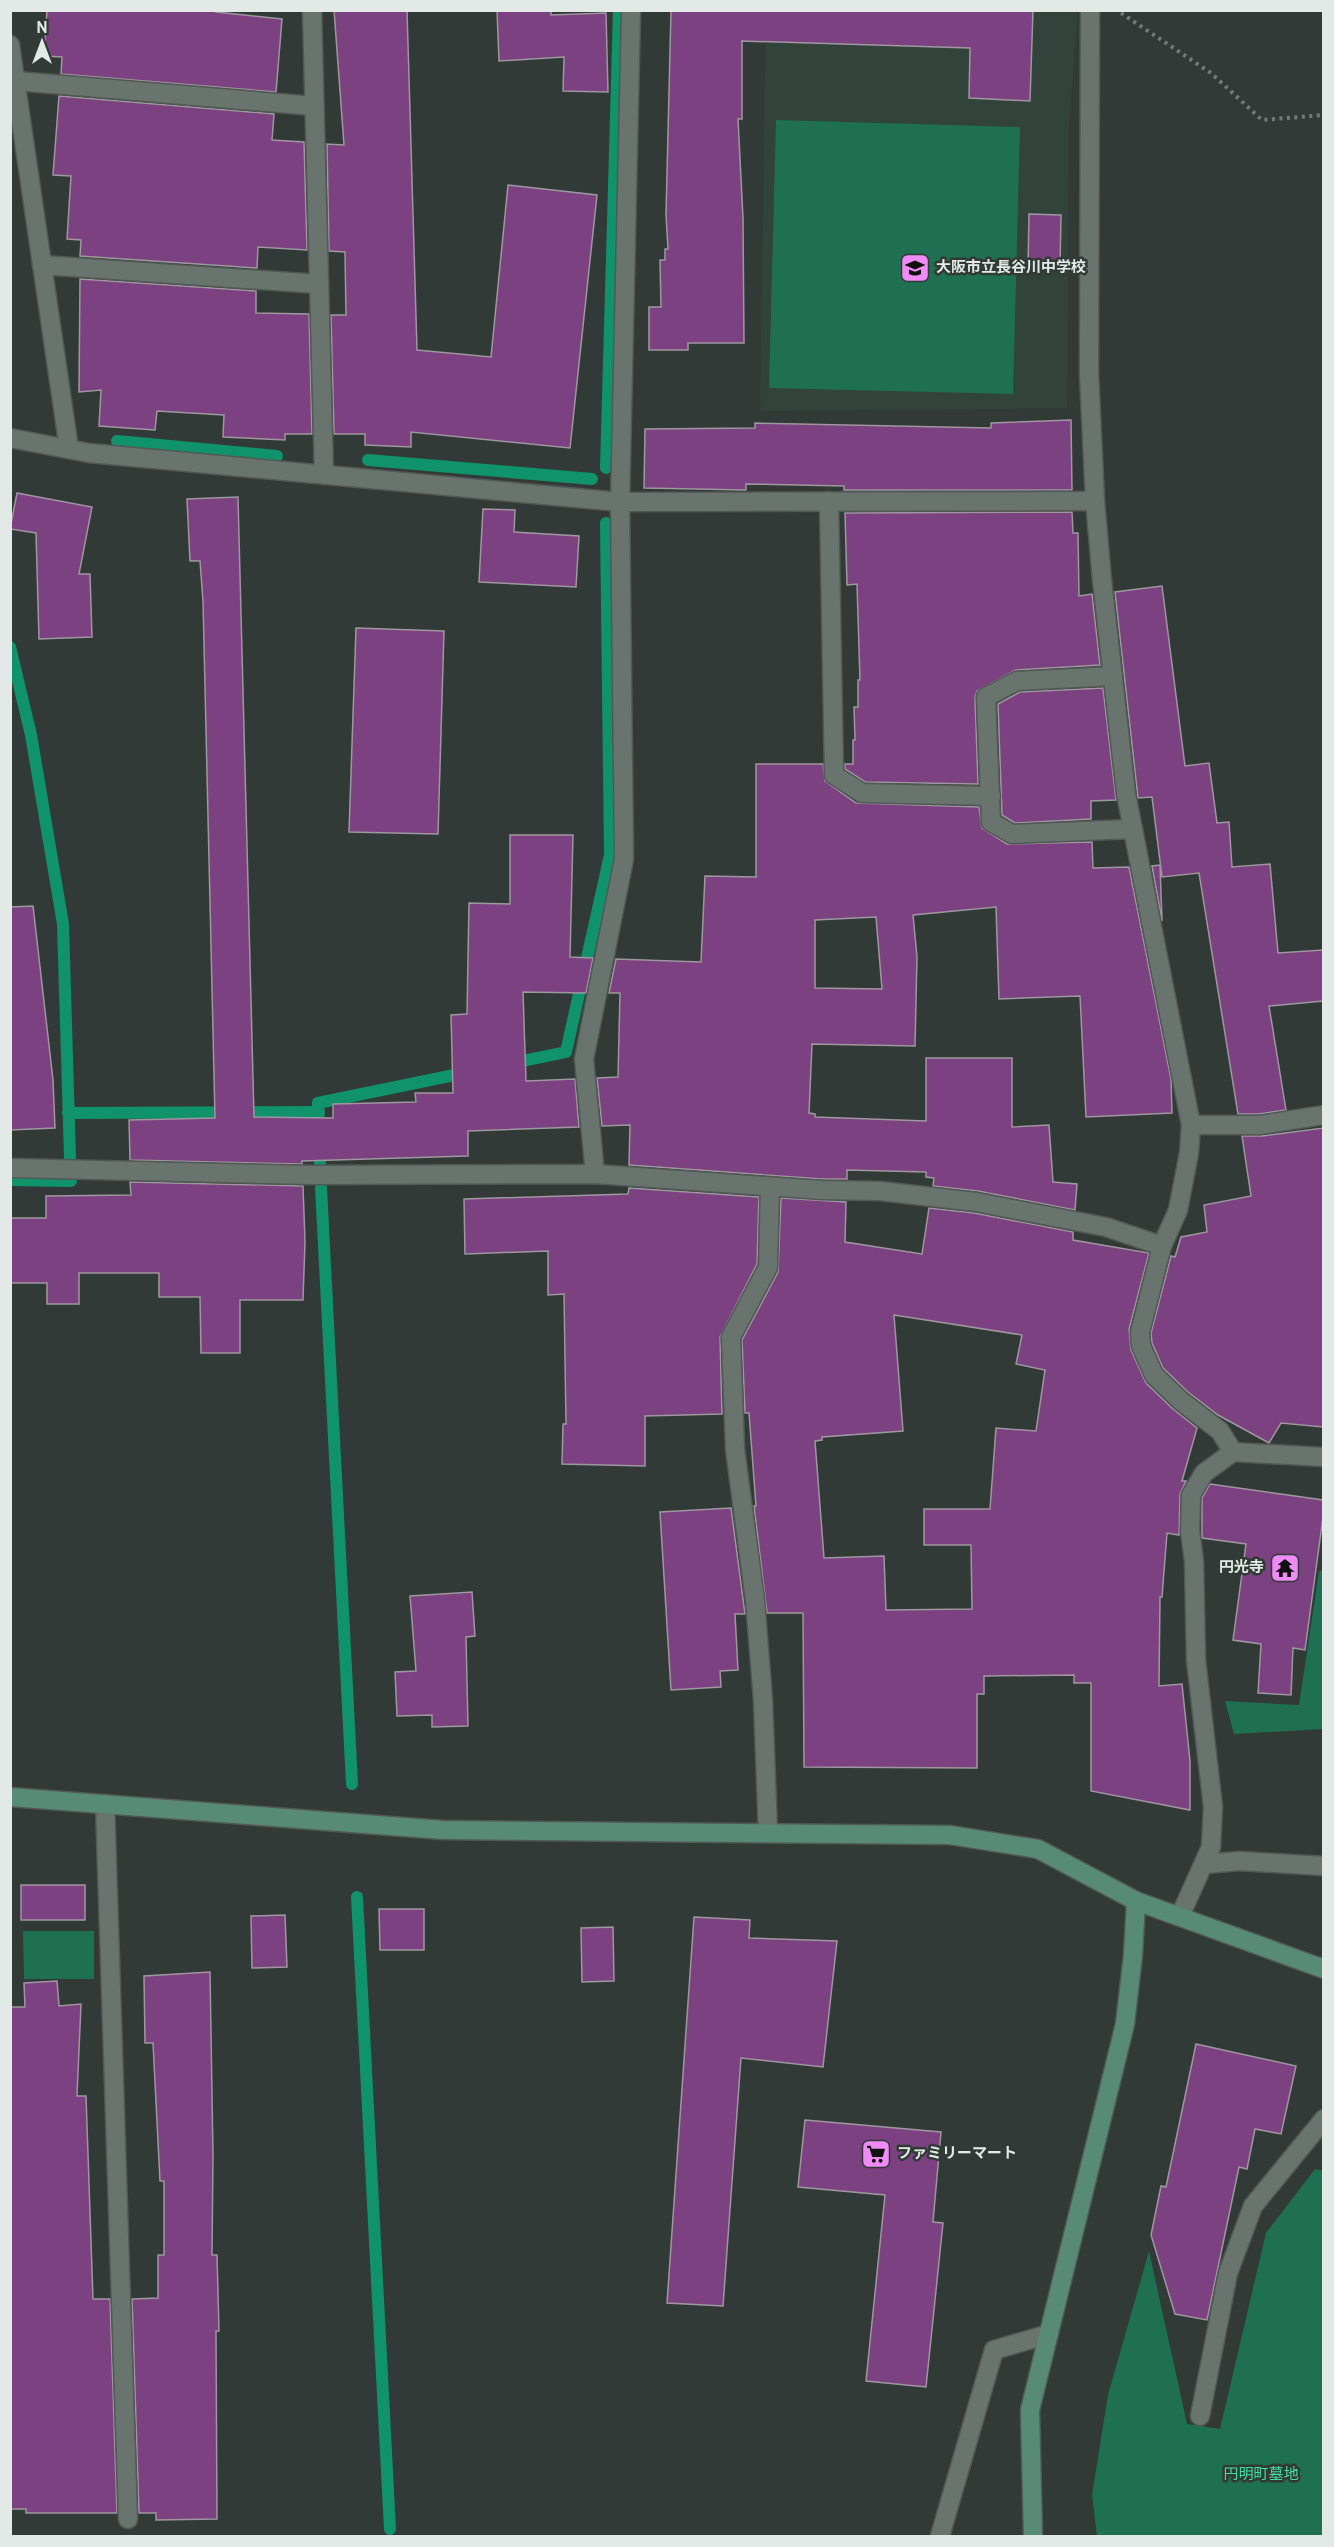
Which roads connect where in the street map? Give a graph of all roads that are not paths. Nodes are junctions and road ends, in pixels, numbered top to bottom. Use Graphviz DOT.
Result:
graph roads {
  1 [pos="312,10"];
  2 [pos="631,10"];
  3 [pos="1090,10"];
  4 [pos="10,45"];
  5 [pos="16,81"];
  6 [pos="315,106"];
  7 [pos="42,265"];
  8 [pos="319,284"];
  9 [pos="10,438"];
  10 [pos="69,449"];
  11 [pos="324,475"];
  12 [pos="829,501"];
  13 [pos="1095,501"];
  14 [pos="620,502"];
  15 [pos="1113,676"];
  16 [pos="991,796"];
  17 [pos="1133,829"];
  18 [pos="1323,1115"];
  19 [pos="1191,1125"];
  20 [pos="10,1168"];
  21 [pos="595,1174"];
  22 [pos="770,1186"];
  23 [pos="1162,1246"];
  24 [pos="1233,1452"];
  25 [pos="1323,1457"];
  26 [pos="10,1797"];
  27 [pos="105,1804"];
  28 [pos="768,1833"];
  29 [pos="1205,1863"];
  30 [pos="1323,1866"];
  31 [pos="1136,1901"];
  32 [pos="1180,1916"];
  33 [pos="1323,1969"];
  34 [pos="1323,2119"];
  35 [pos="1049,2334"];
  36 [pos="1200,2416"];
  37 [pos="128,2519"];
  38 [pos="940,2536"];
  39 [pos="1033,2536"];
  1 -- 6 [label="street"];
  2 -- 14 [label="street"];
  3 -- 13 [label="street"];
  4 -- 5 [label="street"];
  5 -- 6 [label="street"];
  5 -- 7 [label="street"];
  6 -- 8 [label="street"];
  7 -- 8 [label="street"];
  7 -- 10 [label="street"];
  8 -- 11 [label="street"];
  9 -- 10 [label="street"];
  10 -- 11 [label="street"];
  11 -- 14 [label="street"];
  12 -- 13 [label="street"];
  12 -- 14 [label="street"];
  12 -- 16 [label="street"];
  13 -- 15 [label="street"];
  14 -- 21 [label="street"];
  15 -- 16 [label="street"];
  15 -- 17 [label="street"];
  16 -- 17 [label="street"];
  17 -- 19 [label="street"];
  18 -- 19 [label="street"];
  19 -- 23 [label="street"];
  20 -- 21 [label="street"];
  21 -- 22 [label="street"];
  22 -- 23 [label="street"];
  22 -- 28 [label="street"];
  23 -- 24 [label="street"];
  24 -- 25 [label="street"];
  24 -- 29 [label="street"];
  26 -- 27 [label="street"];
  27 -- 28 [label="street"];
  27 -- 37 [label="street"];
  28 -- 31 [label="street"];
  29 -- 30 [label="street"];
  29 -- 32 [label="street"];
  31 -- 32 [label="street"];
  31 -- 35 [label="street"];
  32 -- 33 [label="street"];
  34 -- 36 [label="street"];
  35 -- 38 [label="street"];
  35 -- 39 [label="street"];
}
